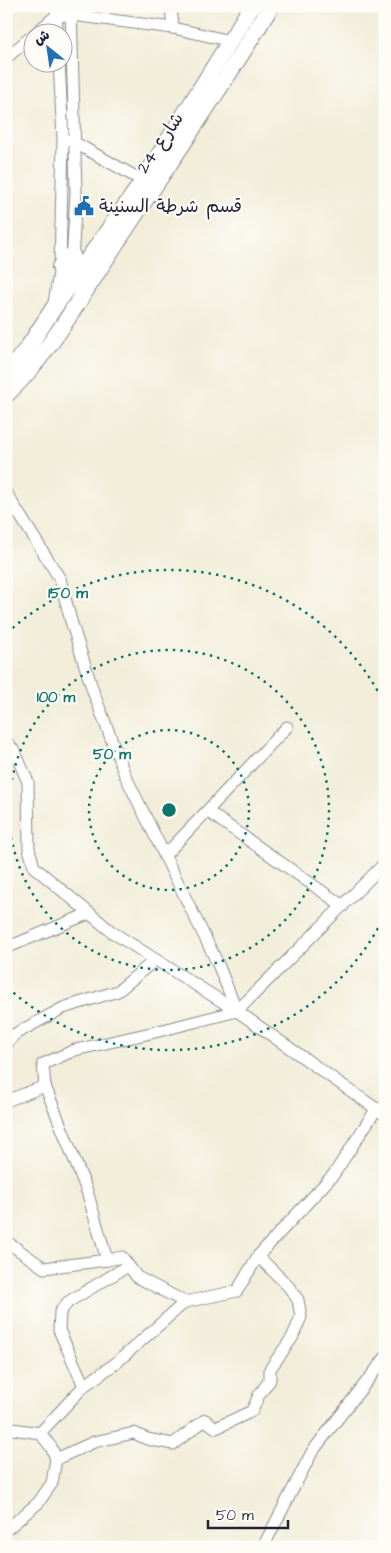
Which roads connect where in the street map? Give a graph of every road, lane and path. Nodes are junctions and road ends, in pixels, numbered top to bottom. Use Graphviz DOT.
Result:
graph roads {
  1 [pos="80,6"];
  2 [pos="171,6"];
  3 [pos="252,6"];
  4 [pos="272,6"];
  5 [pos="56,11"];
  6 [pos="71,11"];
  7 [pos="46,22"];
  8 [pos="173,28"];
  9 [pos="231,41"];
  10 [pos="22,44"];
  11 [pos="6,58"];
  12 [pos="60,72"];
  13 [pos="63,138"];
  14 [pos="76,142"];
  15 [pos="143,181"];
  16 [pos="66,253"];
  17 [pos="89,272"];
  18 [pos="70,285"];
  19 [pos="53,310"];
  20 [pos="60,330"];
  21 [pos="6,374"];
  22 [pos="6,395"];
  23 [pos="6,493"];
  24 [pos="287,727"];
  25 [pos="6,741"];
  26 [pos="207,811"];
  27 [pos="164,856"];
  28 [pos="385,864"];
  29 [pos="343,906"];
  30 [pos="90,914"];
  31 [pos="6,948"];
  32 [pos="155,960"];
  33 [pos="237,1011"];
  34 [pos="10,1030"];
  35 [pos="6,1045"];
  36 [pos="45,1086"];
  37 [pos="6,1101"];
  38 [pos="381,1111"];
  39 [pos="6,1241"];
  40 [pos="258,1256"];
  41 [pos="107,1260"];
  42 [pos="128,1266"];
  43 [pos="185,1302"];
  44 [pos="385,1358"];
  45 [pos="84,1386"];
  46 [pos="6,1428"];
  47 [pos="40,1433"];
  48 [pos="56,1459"];
  49 [pos="6,1530"];
  50 [pos="263,1547"];
  1 -- 6 [label="street"];
  2 -- 8 [label="street"];
  3 -- 9 [label="street, شارع 24"];
  4 -- 17 [label="street, شارع 24"];
  5 -- 6 [label="street"];
  5 -- 7 [label="street"];
  6 -- 8 [label="street"];
  6 -- 14 [label="street"];
  8 -- 9 [label="street"];
  9 -- 15 [label="street, شارع 24"];
  10 -- 11 [label="street"];
  12 -- 13 [label="street"];
  13 -- 14 [label="street"];
  13 -- 16 [label="street"];
  14 -- 15 [label="street"];
  14 -- 16 [label="street"];
  15 -- 17 [label="street, شارع 24"];
  16 -- 17 [label="street"];
  16 -- 18 [label="street"];
  16 -- 19 [label="street"];
  17 -- 18 [label="street, شارع 24"];
  17 -- 20 [label="street, شارع 24"];
  18 -- 19 [label="street, شارع 24"];
  18 -- 20 [label="street"];
  19 -- 21 [label="street, شارع 24"];
  20 -- 22 [label="street, شارع 24"];
  23 -- 27 [label="street"];
  24 -- 26 [label="street"];
  25 -- 30 [label="street"];
  26 -- 27 [label="street"];
  26 -- 29 [label="street"];
  27 -- 33 [label="street"];
  28 -- 29 [label="street"];
  29 -- 33 [label="street"];
  30 -- 31 [label="street"];
  30 -- 32 [label="street"];
  32 -- 33 [label="street"];
  32 -- 34 [label="street"];
  33 -- 36 [label="street"];
  33 -- 38 [label="street"];
  34 -- 35 [label="street"];
  36 -- 37 [label="street"];
  36 -- 41 [label="street"];
  38 -- 40 [label="street"];
  39 -- 41 [label="street"];
  40 -- 43 [label="street"];
  40 -- 48 [label="street"];
  41 -- 42 [label="street"];
  42 -- 43 [label="street"];
  42 -- 45 [label="street"];
  43 -- 45 [label="street"];
  44 -- 50 [label="street"];
  45 -- 47 [label="street"];
  46 -- 47 [label="street"];
  47 -- 48 [label="street"];
  48 -- 49 [label="street"];
}
